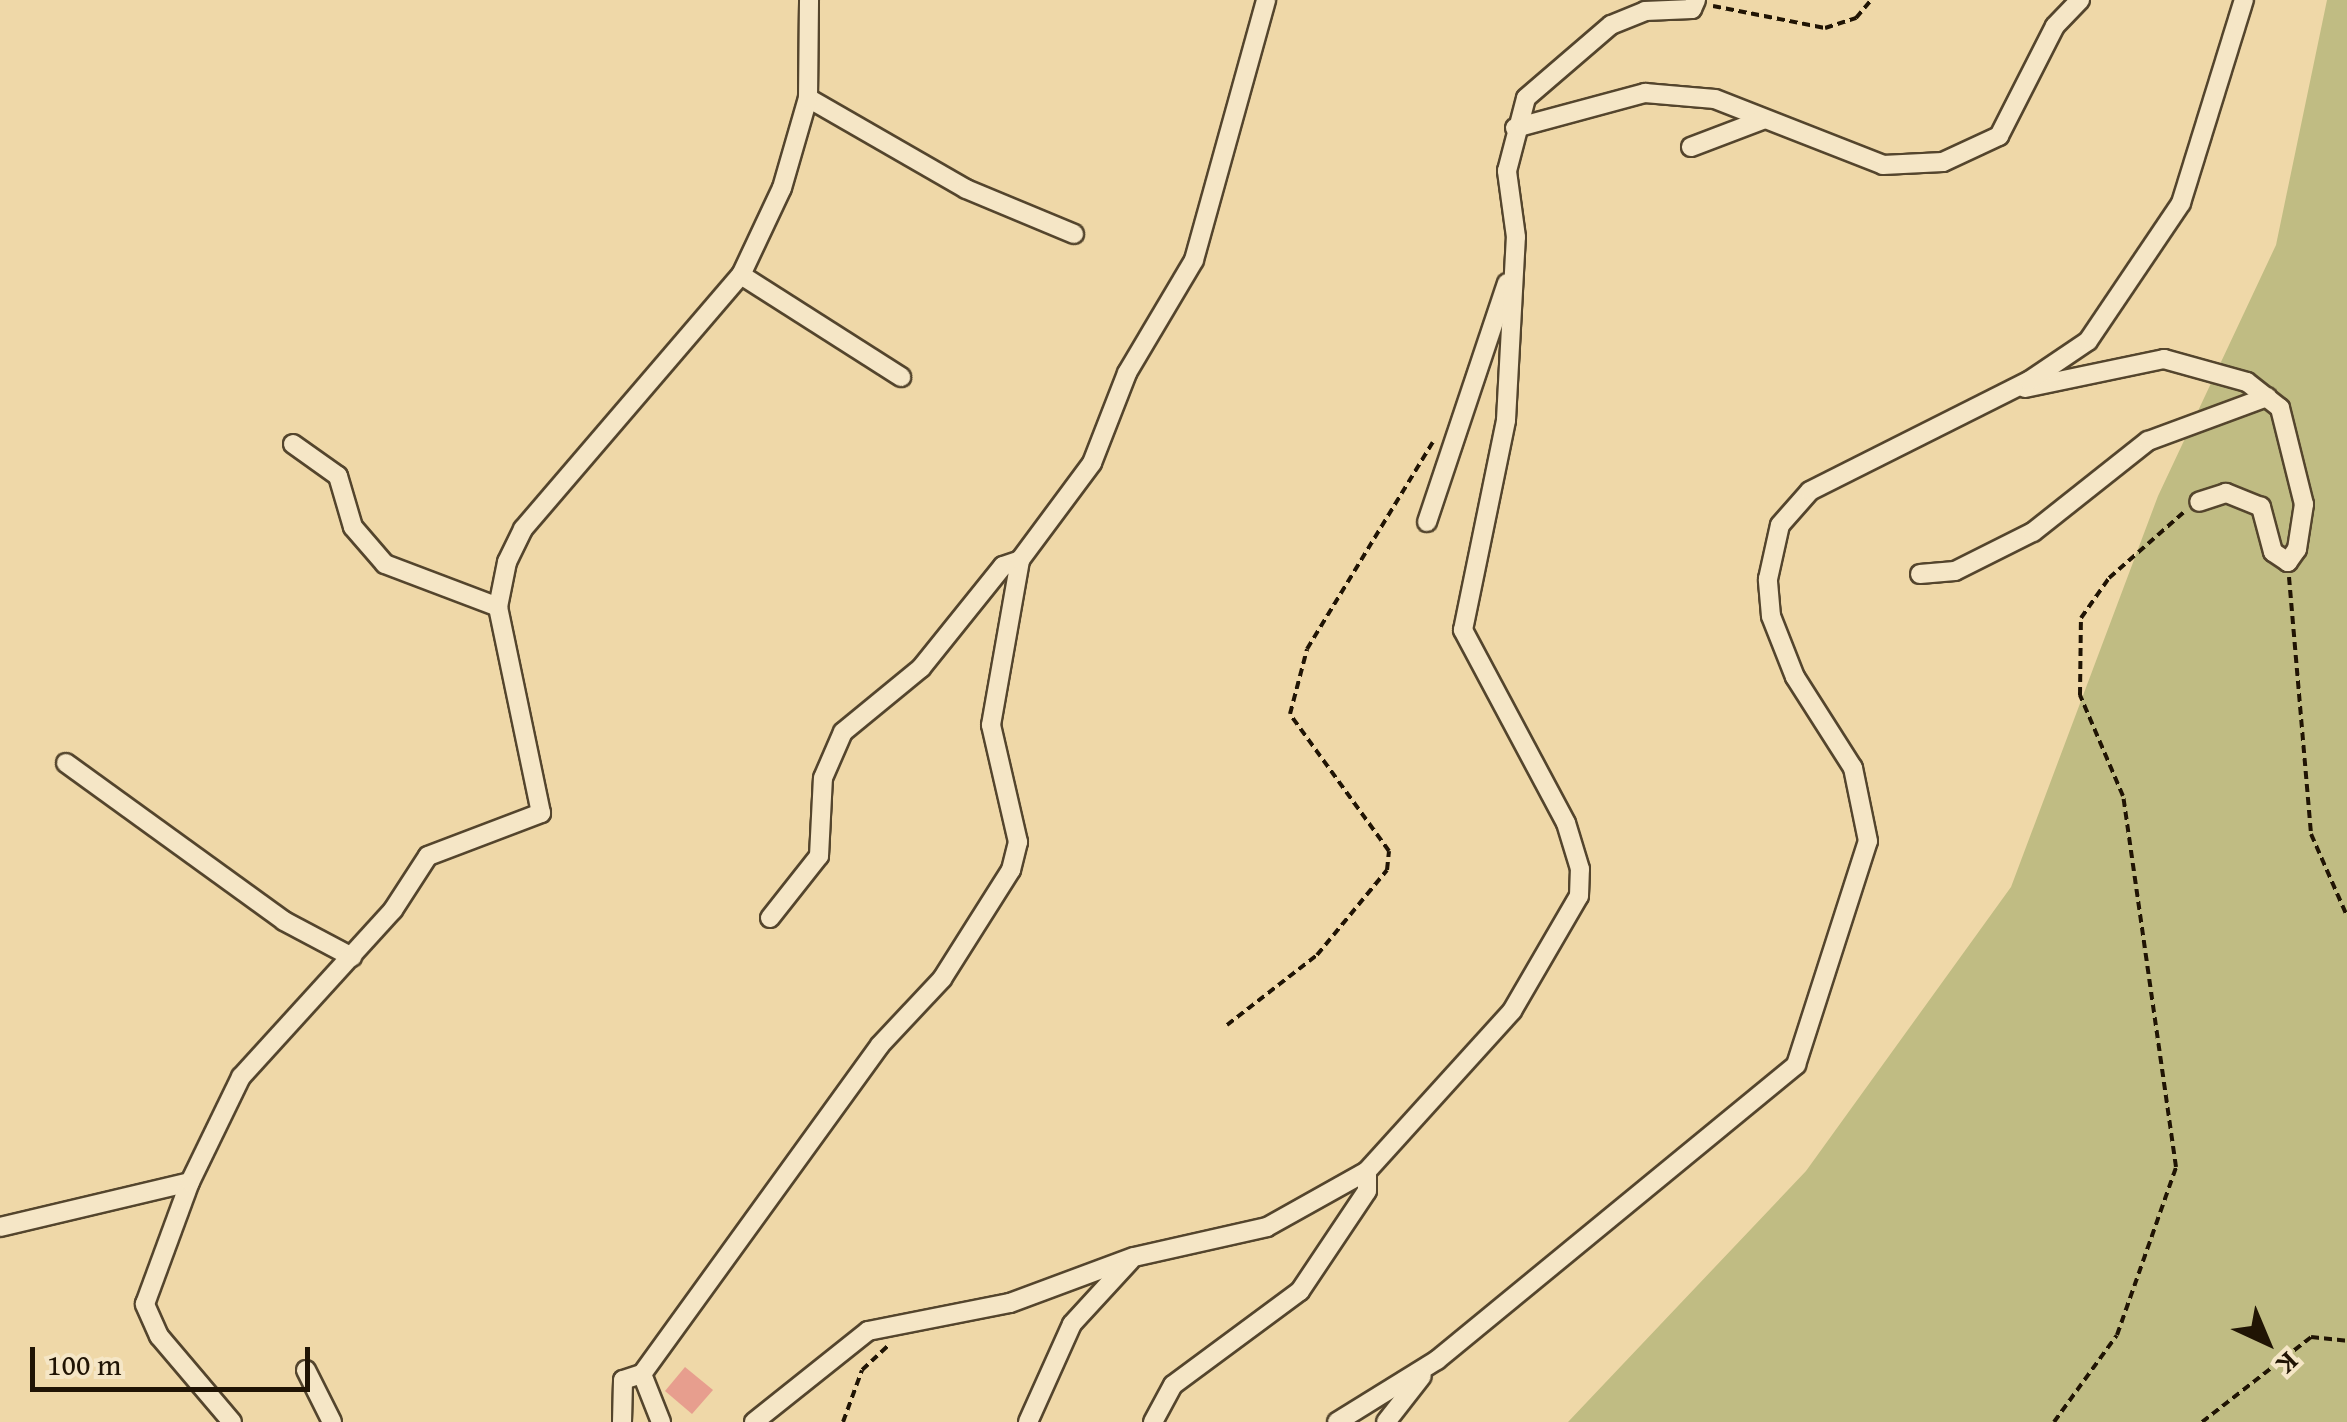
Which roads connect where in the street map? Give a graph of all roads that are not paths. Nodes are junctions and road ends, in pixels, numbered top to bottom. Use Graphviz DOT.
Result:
graph roads {
  1 [pos="808,0"];
  2 [pos="1266,0"];
  3 [pos="2080,0"];
  4 [pos="2244,0"];
  5 [pos="1697,2"];
  6 [pos="808,98"];
  7 [pos="1762,120"];
  8 [pos="1515,128"];
  9 [pos="1690,147"];
  10 [pos="1074,234"];
  11 [pos="1514,264"];
  12 [pos="741,275"];
  13 [pos="901,377"];
  14 [pos="2010,391"];
  15 [pos="2267,398"];
  16 [pos="293,444"];
  17 [pos="2198,502"];
  18 [pos="1427,522"];
  19 [pos="1020,560"];
  20 [pos="1920,574"];
  21 [pos="498,607"];
  22 [pos="66,763"];
  23 [pos="770,918"];
  24 [pos="352,957"];
  25 [pos="1367,1171"];
  26 [pos="190,1182"];
  27 [pos="0,1227"];
  28 [pos="1134,1257"];
  29 [pos="1432,1364"];
  30 [pos="306,1370"];
  31 [pos="642,1374"];
  32 [pos="232,1422"];
  33 [pos="332,1422"];
  34 [pos="622,1422"];
  35 [pos="661,1422"];
  36 [pos="754,1422"];
  37 [pos="1028,1422"];
  38 [pos="1153,1422"];
  39 [pos="1338,1422"];
  40 [pos="1386,1422"];
  1 -- 6 [label="street"];
  2 -- 19 [label="street"];
  3 -- 7 [label="street"];
  4 -- 14 [label="street"];
  5 -- 8 [label="street"];
  6 -- 10 [label="street"];
  6 -- 12 [label="street"];
  7 -- 8 [label="street"];
  7 -- 9 [label="street"];
  8 -- 11 [label="street"];
  11 -- 18 [label="street"];
  11 -- 25 [label="street"];
  12 -- 13 [label="street"];
  12 -- 21 [label="street"];
  14 -- 15 [label="street"];
  14 -- 29 [label="street"];
  15 -- 17 [label="street"];
  15 -- 20 [label="street"];
  16 -- 21 [label="street"];
  19 -- 23 [label="street"];
  19 -- 31 [label="street"];
  21 -- 24 [label="street"];
  22 -- 24 [label="street"];
  24 -- 26 [label="street"];
  25 -- 28 [label="street"];
  25 -- 38 [label="street"];
  26 -- 27 [label="street"];
  26 -- 32 [label="street"];
  28 -- 36 [label="street"];
  28 -- 37 [label="street"];
  29 -- 39 [label="street"];
  29 -- 40 [label="street"];
  30 -- 33 [label="street"];
  31 -- 34 [label="street"];
  31 -- 35 [label="street"];
}
